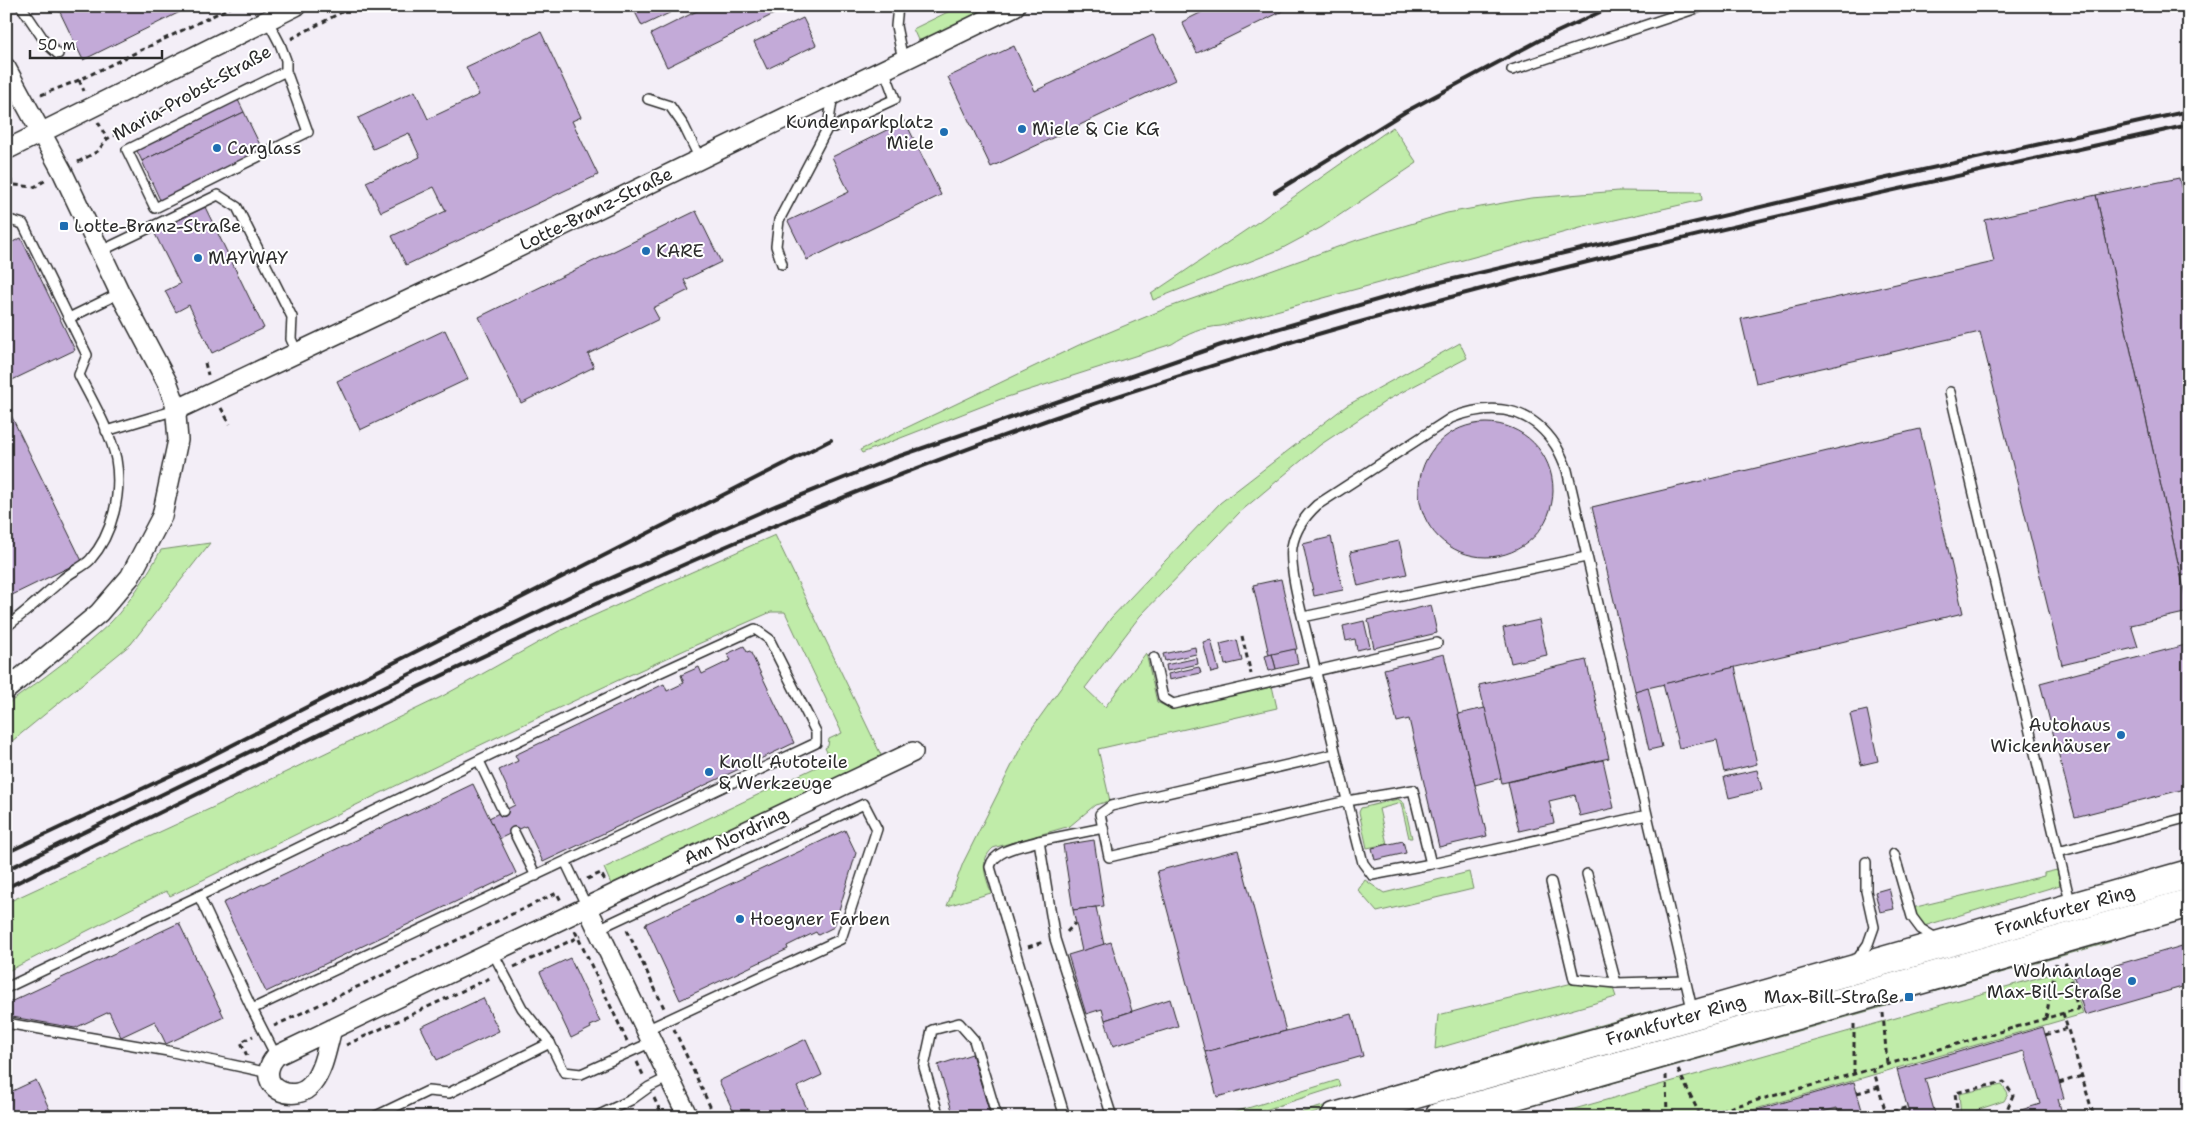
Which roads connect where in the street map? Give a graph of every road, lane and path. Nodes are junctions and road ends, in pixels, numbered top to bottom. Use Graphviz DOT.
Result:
graph roads {
  1 [pos="21,6"];
  2 [pos="234,6"];
  3 [pos="296,6"];
  4 [pos="352,6"];
  5 [pos="898,6"];
  6 [pos="1014,6"];
  7 [pos="1703,6"];
  8 [pos="268,21"];
  9 [pos="280,44"];
  10 [pos="58,54"];
  11 [pos="903,60"];
  12 [pos="6,68"];
  13 [pos="884,69"];
  14 [pos="1512,70"];
  15 [pos="286,71"];
  16 [pos="833,94"];
  17 [pos="648,99"];
  18 [pos="24,102"];
  19 [pos="828,127"];
  20 [pos="41,132"];
  21 [pos="6,150"];
  22 [pos="700,159"];
  23 [pos="62,171"];
  24 [pos="6,172"];
  25 [pos="14,185"];
  26 [pos="6,187"];
  27 [pos="6,219"];
  28 [pos="101,251"];
  29 [pos="782,264"];
  30 [pos="120,293"];
  31 [pos="69,318"];
  32 [pos="297,352"];
  33 [pos="1950,392"];
  34 [pos="176,410"];
  35 [pos="106,431"];
  36 [pos="1586,557"];
  37 [pos="1303,618"];
  38 [pos="6,627"];
  39 [pos="1242,636"];
  40 [pos="1438,643"];
  41 [pos="1154,658"];
  42 [pos="1316,671"];
  43 [pos="1254,686"];
  44 [pos="6,690"];
  45 [pos="913,752"];
  46 [pos="1335,754"];
  47 [pos="478,761"];
  48 [pos="1347,801"];
  49 [pos="503,811"];
  50 [pos="1647,815"];
  51 [pos="2189,817"];
  52 [pos="1102,828"];
  53 [pos="514,832"];
  54 [pos="1039,841"];
  55 [pos="2058,852"];
  56 [pos="1894,854"];
  57 [pos="1866,862"];
  58 [pos="566,863"];
  59 [pos="1431,864"];
  60 [pos="1587,874"];
  61 [pos="2189,874"];
  62 [pos="536,876"];
  63 [pos="1551,882"];
  64 [pos="576,885"];
  65 [pos="557,893"];
  66 [pos="611,895"];
  67 [pos="199,896"];
  68 [pos="2189,903"];
  69 [pos="587,907"];
  70 [pos="2071,908"];
  71 [pos="568,915"];
  72 [pos="622,918"];
  73 [pos="597,928"];
  74 [pos="578,937"];
  75 [pos="1946,944"];
  76 [pos="492,951"];
  77 [pos="2065,961"];
  78 [pos="2056,963"];
  79 [pos="1850,971"];
  80 [pos="502,972"];
  81 [pos="1685,981"];
  82 [pos="1616,984"];
  83 [pos="6,988"];
  84 [pos="252,1009"];
  85 [pos="1883,1012"];
  86 [pos="2063,1013"];
  87 [pos="1693,1015"];
  88 [pos="669,1019"];
  89 [pos="2046,1019"];
  90 [pos="1854,1020"];
  91 [pos="6,1023"];
  92 [pos="2068,1028"];
  93 [pos="332,1029"];
  94 [pos="263,1031"];
  95 [pos="2045,1035"];
  96 [pos="649,1036"];
  97 [pos="550,1043"];
  98 [pos="341,1048"];
  99 [pos="632,1051"];
  100 [pos="276,1056"];
  101 [pos="1887,1064"];
  102 [pos="1873,1068"];
  103 [pos="1678,1070"];
  104 [pos="261,1072"];
  105 [pos="1666,1073"];
  106 [pos="1854,1074"];
  107 [pos="2082,1076"];
  108 [pos="669,1077"];
  109 [pos="2059,1083"];
  110 [pos="649,1087"];
  111 [pos="1879,1087"];
  112 [pos="1857,1093"];
  113 [pos="1908,1107"];
  114 [pos="1700,1115"];
  115 [pos="1887,1115"];
  116 [pos="376,1116"];
  117 [pos="595,1117"];
  118 [pos="663,1117"];
  119 [pos="688,1117"];
  120 [pos="715,1117"];
  121 [pos="939,1117"];
  122 [pos="997,1117"];
  123 [pos="1065,1117"];
  124 [pos="1112,1117"];
  125 [pos="1336,1117"];
  126 [pos="1438,1117"];
  127 [pos="1667,1117"];
  128 [pos="1695,1117"];
  129 [pos="1875,1117"];
  130 [pos="1958,1117"];
  131 [pos="2004,1117"];
  132 [pos="2094,1117"];
  1 -- 10 [label="lane"];
  2 -- 18 [label="path"];
  3 -- 8 [label="street, Maria-Probst-Straße"];
  4 -- 9 [label="path, Maria-Probst-Straße"];
  5 -- 11 [label="lane"];
  6 -- 11 [label="street, Lotte-Branz-Straße"];
  7 -- 14 [label="lane"];
  8 -- 9 [label="lane"];
  8 -- 20 [label="street, Maria-Probst-Straße"];
  9 -- 15 [label="lane"];
  9 -- 23 [label="path, Maria-Probst-Straße"];
  11 -- 13 [label="street, Lotte-Branz-Straße"];
  12 -- 18 [label="street"];
  13 -- 16 [label="street, Lotte-Branz-Straße"];
  13 -- 19 [label="lane"];
  15 -- 15 [label="lane"];
  16 -- 19 [label="lane"];
  16 -- 22 [label="street, Lotte-Branz-Straße"];
  17 -- 22 [label="lane"];
  18 -- 20 [label="street"];
  19 -- 29 [label="lane"];
  20 -- 21 [label="street, Maria-Probst-Straße"];
  20 -- 23 [label="street"];
  22 -- 32 [label="street, Lotte-Branz-Straße"];
  23 -- 25 [label="path, Maria-Probst-Straße"];
  23 -- 28 [label="street"];
  24 -- 25 [label="path"];
  25 -- 26 [label="path, Maria-Probst-Straße"];
  27 -- 31 [label="lane"];
  28 -- 30 [label="street"];
  28 -- 32 [label="lane"];
  30 -- 31 [label="lane"];
  30 -- 34 [label="street"];
  31 -- 35 [label="lane"];
  32 -- 34 [label="street, Lotte-Branz-Straße"];
  33 -- 55 [label="lane"];
  34 -- 35 [label="lane"];
  34 -- 44 [label="street"];
  35 -- 38 [label="lane"];
  36 -- 37 [label="lane"];
  36 -- 37 [label="lane"];
  36 -- 50 [label="lane"];
  37 -- 42 [label="lane"];
  39 -- 43 [label="path"];
  40 -- 42 [label="lane"];
  41 -- 43 [label="lane"];
  42 -- 43 [label="lane"];
  42 -- 46 [label="lane"];
  45 -- 66 [label="street, Am Nordring"];
  46 -- 48 [label="lane"];
  46 -- 52 [label="lane"];
  47 -- 49 [label="lane"];
  47 -- 58 [label="lane"];
  47 -- 67 [label="lane"];
  48 -- 52 [label="lane"];
  48 -- 59 [label="lane"];
  48 -- 59 [label="lane"];
  50 -- 59 [label="lane"];
  50 -- 81 [label="lane"];
  51 -- 55 [label="lane"];
  52 -- 54 [label="lane"];
  53 -- 62 [label="lane"];
  54 -- 123 [label="lane"];
  54 -- 124 [label="lane"];
  55 -- 70 [label="lane"];
  56 -- 75 [label="lane"];
  57 -- 79 [label="lane"];
  58 -- 62 [label="lane"];
  58 -- 64 [label="lane"];
  60 -- 82 [label="lane"];
  61 -- 70 [label="main road, Frankfurter Ring"];
  62 -- 84 [label="lane"];
  63 -- 82 [label="lane"];
  64 -- 65 [label="path"];
  64 -- 66 [label="path"];
  64 -- 69 [label="lane"];
  65 -- 71 [label="path"];
  65 -- 94 [label="path"];
  66 -- 69 [label="street, Am Nordring"];
  67 -- 83 [label="lane"];
  67 -- 84 [label="lane"];
  68 -- 126 [label="main road, Frankfurter Ring"];
  69 -- 71 [label="street, Am Nordring"];
  69 -- 73 [label="street"];
  70 -- 75 [label="main road, Frankfurter Ring"];
  71 -- 74 [label="path"];
  71 -- 76 [label="street, Am Nordring"];
  72 -- 73 [label="lane"];
  72 -- 88 [label="path"];
  72 -- 88 [label="lane"];
  73 -- 74 [label="path"];
  73 -- 96 [label="street"];
  74 -- 80 [label="path"];
  74 -- 99 [label="path"];
  75 -- 79 [label="main road, Frankfurter Ring"];
  76 -- 80 [label="lane"];
  76 -- 93 [label="street, Am Nordring"];
  77 -- 86 [label="path"];
  78 -- 89 [label="path"];
  79 -- 87 [label="main road, Frankfurter Ring"];
  80 -- 97 [label="lane"];
  80 -- 98 [label="path"];
  81 -- 82 [label="lane"];
  81 -- 87 [label="lane"];
  84 -- 94 [label="lane"];
  85 -- 101 [label="path"];
  86 -- 89 [label="path"];
  86 -- 92 [label="path"];
  87 -- 125 [label="main road, Frankfurter Ring"];
  88 -- 96 [label="lane"];
  88 -- 120 [label="path"];
  89 -- 101 [label="path"];
  90 -- 106 [label="path"];
  91 -- 104 [label="lane"];
  92 -- 95 [label="path"];
  92 -- 107 [label="path"];
  93 -- 100 [label="street, Am Nordring"];
  93 -- 104 [label="street"];
  94 -- 100 [label="lane"];
  94 -- 104 [label="path"];
  96 -- 99 [label="lane"];
  96 -- 108 [label="street"];
  97 -- 99 [label="lane"];
  97 -- 116 [label="lane"];
  99 -- 110 [label="path"];
  100 -- 104 [label="street"];
  101 -- 102 [label="path"];
  102 -- 106 [label="path"];
  102 -- 111 [label="path"];
  103 -- 114 [label="path"];
  105 -- 127 [label="path"];
  106 -- 114 [label="path"];
  107 -- 109 [label="path"];
  107 -- 132 [label="path"];
  108 -- 110 [label="lane"];
  108 -- 119 [label="street"];
  110 -- 117 [label="lane"];
  110 -- 118 [label="path"];
  111 -- 112 [label="path"];
  111 -- 115 [label="path"];
  113 -- 115 [label="path"];
  114 -- 128 [label="path"];
  115 -- 129 [label="path"];
  121 -- 122 [label="lane"];
  130 -- 131 [label="path"];
}
